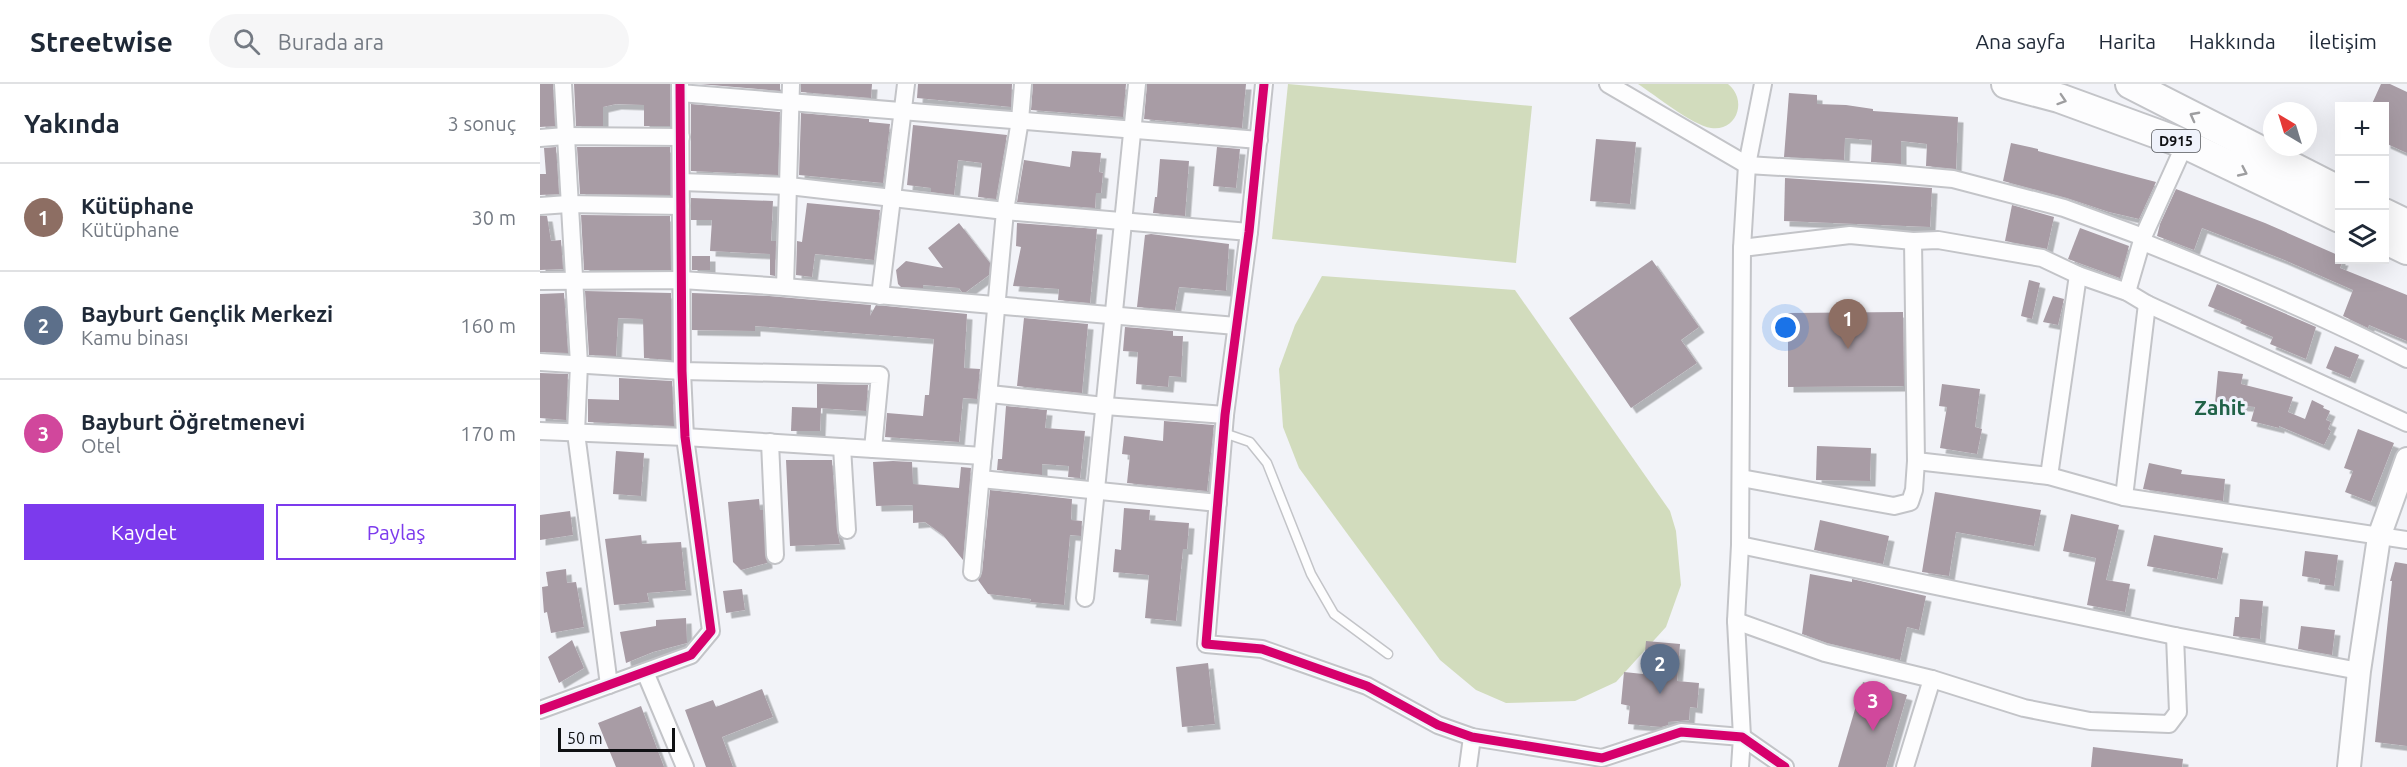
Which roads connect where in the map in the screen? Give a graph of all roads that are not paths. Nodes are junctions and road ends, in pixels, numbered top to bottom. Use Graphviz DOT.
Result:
graph roads {
  1 [pos="563,84"];
  2 [pos="906,84"];
  3 [pos="1023,84"];
  4 [pos="1137,84"];
  5 [pos="1264,84"];
  6 [pos="1608,84"];
  7 [pos="1763,84"];
  8 [pos="2006,84"];
  9 [pos="2130,84"];
  10 [pos="680,88"];
  11 [pos="790,92"];
  12 [pos="904,111"];
  13 [pos="1020,120"];
  14 [pos="1133,129"];
  15 [pos="565,136"];
  16 [pos="681,137"];
  17 [pos="540,138"];
  18 [pos="1259,140"];
  19 [pos="2185,144"];
  20 [pos="1747,165"];
  21 [pos="681,183"];
  22 [pos="789,186"];
  23 [pos="2335,188"];
  24 [pos="891,198"];
  25 [pos="568,204"];
  26 [pos="540,206"];
  27 [pos="681,206"];
  28 [pos="1005,211"];
  29 [pos="2389,215"];
  30 [pos="2335,216"];
  31 [pos="1124,222"];
  32 [pos="2407,224"];
  33 [pos="1249,232"];
  34 [pos="2143,239"];
  35 [pos="2389,241"];
  36 [pos="1913,242"];
  37 [pos="1742,248"];
  38 [pos="2407,250"];
  39 [pos="2078,274"];
  40 [pos="540,280"];
  41 [pos="574,280"];
  42 [pos="682,280"];
  43 [pos="785,287"];
  44 [pos="2127,292"];
  45 [pos="880,296"];
  46 [pos="2147,304"];
  47 [pos="998,305"];
  48 [pos="1114,317"];
  49 [pos="1236,326"];
  50 [pos="2407,359"];
  51 [pos="540,362"];
  52 [pos="579,364"];
  53 [pos="682,371"];
  54 [pos="990,394"];
  55 [pos="1105,406"];
  56 [pos="1225,415"];
  57 [pos="2407,423"];
  58 [pos="540,431"];
  59 [pos="576,433"];
  60 [pos="1224,433"];
  61 [pos="685,437"];
  62 [pos="770,442"];
  63 [pos="842,447"];
  64 [pos="873,449"];
  65 [pos="983,456"];
  66 [pos="2407,459"];
  67 [pos="1916,461"];
  68 [pos="2049,476"];
  69 [pos="1741,478"];
  70 [pos="981,479"];
  71 [pos="1096,490"];
  72 [pos="2124,496"];
  73 [pos="1218,502"];
  74 [pos="848,530"];
  75 [pos="2379,537"];
  76 [pos="2407,540"];
  77 [pos="1740,545"];
  78 [pos="775,555"];
  79 [pos="972,572"];
  80 [pos="1085,598"];
  81 [pos="1736,621"];
  82 [pos="2175,636"];
  83 [pos="1388,654"];
  84 [pos="2358,671"];
  85 [pos="645,672"];
  86 [pos="1932,679"];
  87 [pos="609,685"];
  88 [pos="540,710"];
  89 [pos="1472,737"];
  90 [pos="1742,737"];
  91 [pos="1601,763"];
  92 [pos="685,767"];
  93 [pos="1468,767"];
  94 [pos="1740,767"];
  95 [pos="1785,767"];
  96 [pos="1905,767"];
  97 [pos="2349,767"];
  1 -- 15 [label="street"];
  2 -- 12 [label="street"];
  3 -- 13 [label="street"];
  4 -- 14 [label="street"];
  5 -- 18 [label="street"];
  6 -- 20 [label="street"];
  7 -- 20 [label="street"];
  8 -- 19 [label="highway, D915, one-way"];
  23 -- 9 [label="highway, D915, one-way"];
  10 -- 11 [label="street"];
  10 -- 16 [label="street"];
  11 -- 12 [label="street"];
  11 -- 22 [label="street"];
  12 -- 13 [label="street"];
  12 -- 24 [label="street"];
  13 -- 14 [label="street"];
  13 -- 28 [label="street"];
  14 -- 18 [label="street"];
  14 -- 31 [label="street"];
  15 -- 16 [label="street"];
  15 -- 17 [label="street"];
  15 -- 25 [label="street"];
  16 -- 21 [label="street"];
  18 -- 33 [label="street"];
  19 -- 30 [label="highway, D915, one-way"];
  19 -- 34 [label="street"];
  20 -- 34 [label="street"];
  20 -- 37 [label="street"];
  21 -- 22 [label="street"];
  21 -- 27 [label="street"];
  22 -- 24 [label="street"];
  22 -- 43 [label="street"];
  24 -- 28 [label="street"];
  24 -- 45 [label="street"];
  25 -- 26 [label="street"];
  25 -- 27 [label="street"];
  25 -- 41 [label="street"];
  27 -- 42 [label="street"];
  28 -- 31 [label="street"];
  28 -- 47 [label="street"];
  29 -- 32 [label="highway"];
  31 -- 33 [label="street"];
  31 -- 48 [label="street"];
  33 -- 49 [label="street"];
  34 -- 44 [label="street"];
  34 -- 50 [label="street"];
  35 -- 38 [label="highway"];
  36 -- 37 [label="street"];
  36 -- 39 [label="street"];
  36 -- 67 [label="street"];
  37 -- 69 [label="street"];
  39 -- 44 [label="street"];
  39 -- 68 [label="street"];
  40 -- 41 [label="street"];
  41 -- 42 [label="street"];
  41 -- 52 [label="street"];
  42 -- 43 [label="street"];
  42 -- 53 [label="street"];
  43 -- 45 [label="street"];
  44 -- 46 [label="street"];
  45 -- 47 [label="street"];
  46 -- 57 [label="street"];
  46 -- 72 [label="street"];
  47 -- 48 [label="street"];
  47 -- 54 [label="street"];
  48 -- 49 [label="street"];
  48 -- 55 [label="street"];
  49 -- 56 [label="street"];
  51 -- 52 [label="street"];
  52 -- 53 [label="street"];
  52 -- 59 [label="street"];
  53 -- 61 [label="street"];
  53 -- 64 [label="street"];
  54 -- 55 [label="street"];
  54 -- 65 [label="street"];
  55 -- 56 [label="street"];
  55 -- 71 [label="street"];
  56 -- 60 [label="street"];
  58 -- 59 [label="street"];
  59 -- 61 [label="street"];
  59 -- 87 [label="street"];
  60 -- 73 [label="street"];
  60 -- 83 [label="lane"];
  61 -- 62 [label="street"];
  61 -- 85 [label="street"];
  62 -- 63 [label="street"];
  62 -- 78 [label="street"];
  63 -- 64 [label="street"];
  63 -- 74 [label="street"];
  64 -- 65 [label="street"];
  65 -- 70 [label="street"];
  66 -- 75 [label="street"];
  67 -- 68 [label="street"];
  67 -- 69 [label="street"];
  68 -- 72 [label="street"];
  69 -- 77 [label="street"];
  70 -- 71 [label="street"];
  70 -- 79 [label="street"];
  71 -- 73 [label="street"];
  71 -- 80 [label="street"];
  72 -- 75 [label="street"];
  73 -- 89 [label="street"];
  75 -- 76 [label="street"];
  75 -- 84 [label="street"];
  77 -- 81 [label="street"];
  77 -- 82 [label="street"];
  81 -- 86 [label="street"];
  81 -- 90 [label="street"];
  82 -- 84 [label="street"];
  82 -- 86 [label="street"];
  84 -- 97 [label="street"];
  85 -- 87 [label="street"];
  85 -- 92 [label="street"];
  86 -- 96 [label="street"];
  87 -- 88 [label="street"];
  89 -- 91 [label="street"];
  89 -- 93 [label="street"];
  90 -- 91 [label="street"];
  90 -- 94 [label="street"];
  90 -- 95 [label="street"];
}
